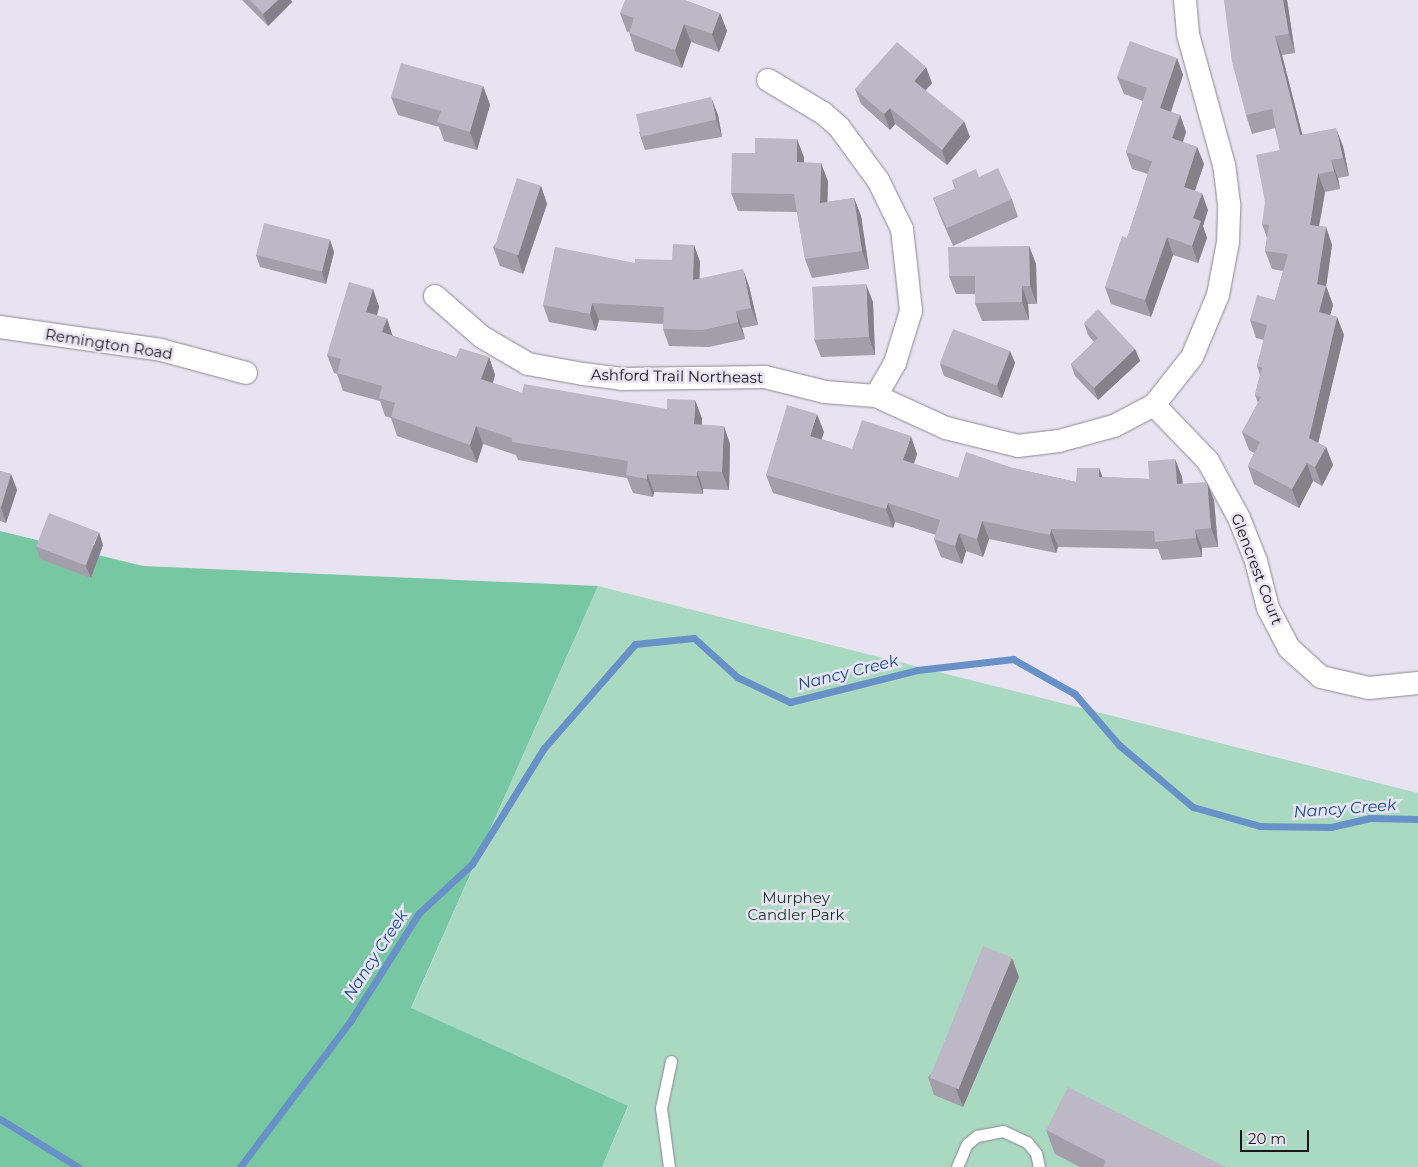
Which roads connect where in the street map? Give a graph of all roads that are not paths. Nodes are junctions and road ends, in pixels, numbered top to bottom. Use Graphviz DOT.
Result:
graph roads {
  1 [pos="1185,0"];
  2 [pos="768,80"];
  3 [pos="435,296"];
  4 [pos="0,327"];
  5 [pos="246,373"];
  6 [pos="876,396"];
  7 [pos="1154,405"];
  8 [pos="1418,683"];
  9 [pos="671,1061"];
  10 [pos="668,1167"];
  11 [pos="957,1167"];
  12 [pos="1040,1167"];
  1 -- 7 [label="street, Ashford Trail Northeast"];
  2 -- 6 [label="street"];
  3 -- 6 [label="street, Ashford Trail Northeast"];
  4 -- 5 [label="street, Remington Road"];
  6 -- 7 [label="street, Ashford Trail Northeast"];
  7 -- 8 [label="street, Glencrest Court"];
  9 -- 10 [label="lane"];
  11 -- 12 [label="lane"];
}
